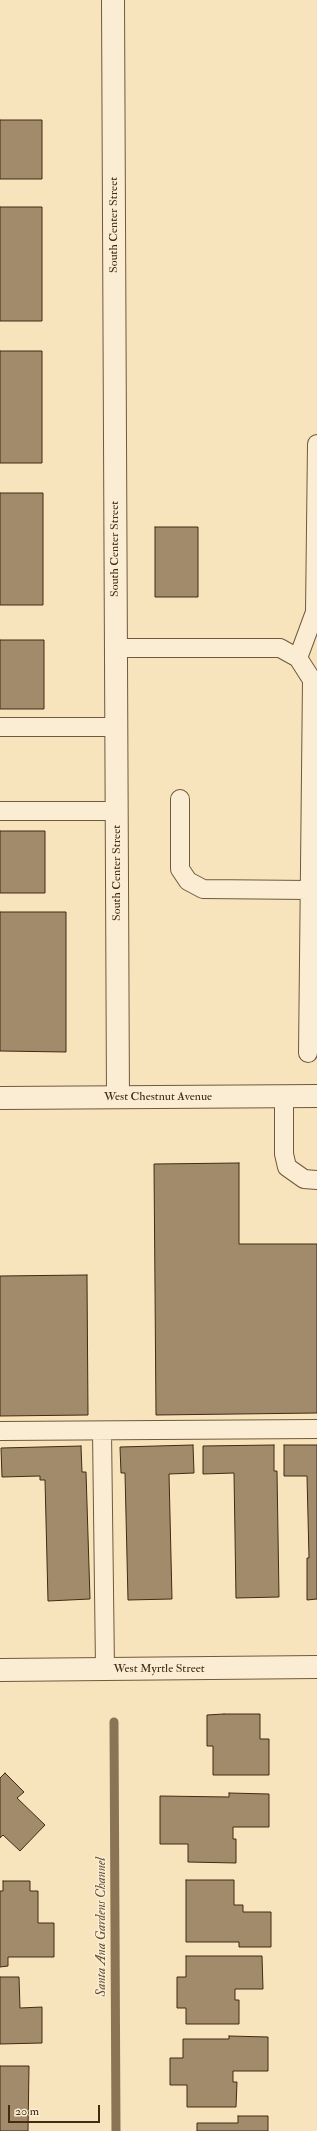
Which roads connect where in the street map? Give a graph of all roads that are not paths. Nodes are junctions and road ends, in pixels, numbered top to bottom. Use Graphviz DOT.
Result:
graph roads {
  1 [pos="113,0"];
  2 [pos="317,444"];
  3 [pos="116,648"];
  4 [pos="298,658"];
  5 [pos="314,680"];
  6 [pos="0,727"];
  7 [pos="117,727"];
  8 [pos="180,799"];
  9 [pos="0,811"];
  10 [pos="117,811"];
  11 [pos="313,864"];
  12 [pos="310,890"];
  13 [pos="313,984"];
  14 [pos="308,1053"];
  15 [pos="284,1096"];
  16 [pos="317,1096"];
  17 [pos="118,1097"];
  18 [pos="0,1098"];
  19 [pos="317,1180"];
  20 [pos="317,1429"];
  21 [pos="0,1431"];
  22 [pos="102,1431"];
  23 [pos="317,1667"];
  24 [pos="105,1669"];
  25 [pos="0,1670"];
  1 -- 3 [label="street, South Center Street"];
  2 -- 4 [label="lane"];
  3 -- 4 [label="lane"];
  3 -- 7 [label="street, South Center Street"];
  4 -- 5 [label="lane"];
  5 -- 11 [label="lane"];
  6 -- 7 [label="lane"];
  7 -- 10 [label="street, South Center Street"];
  8 -- 12 [label="lane"];
  9 -- 10 [label="lane"];
  10 -- 17 [label="street, South Center Street"];
  11 -- 12 [label="lane"];
  12 -- 13 [label="lane"];
  13 -- 14 [label="lane"];
  15 -- 16 [label="street, West Chestnut Avenue"];
  15 -- 17 [label="street, West Chestnut Avenue"];
  15 -- 19 [label="lane"];
  17 -- 18 [label="street, West Chestnut Avenue"];
  20 -- 22 [label="lane"];
  21 -- 22 [label="lane"];
  22 -- 24 [label="lane"];
  23 -- 24 [label="street, West Myrtle Street"];
  24 -- 25 [label="street, West Myrtle Street"];
}
